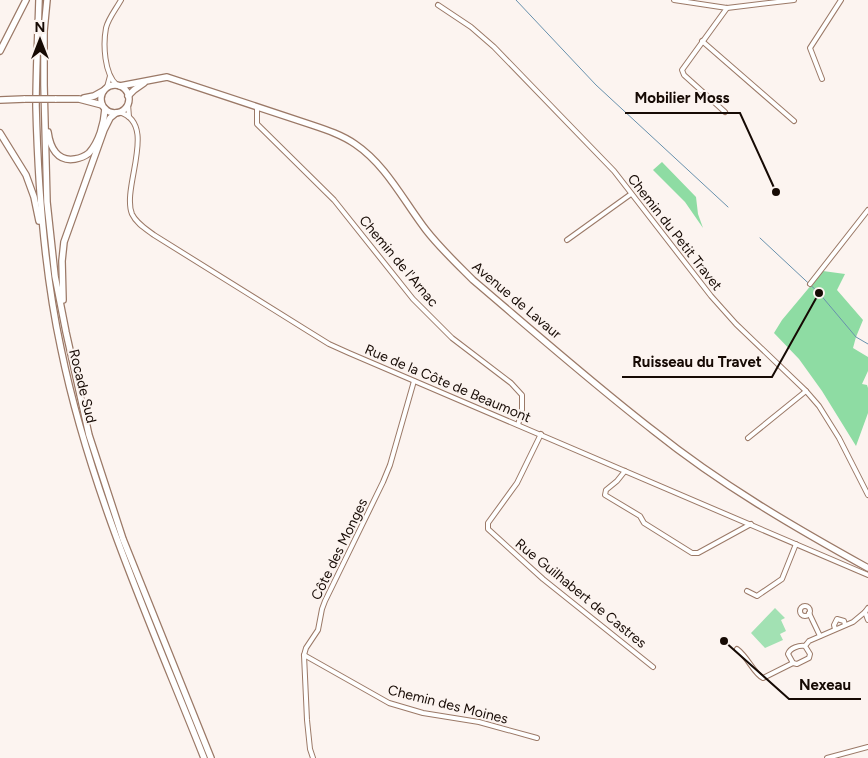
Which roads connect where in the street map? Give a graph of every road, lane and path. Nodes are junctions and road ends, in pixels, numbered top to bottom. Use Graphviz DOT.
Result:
graph roads {
  1 [pos="26,0"];
  2 [pos="39,0"];
  3 [pos="47,0"];
  4 [pos="121,0"];
  5 [pos="674,0"];
  6 [pos="794,0"];
  7 [pos="841,0"];
  8 [pos="438,5"];
  9 [pos="727,8"];
  10 [pos="702,41"];
  11 [pos="0,51"];
  12 [pos="109,74"];
  13 [pos="822,79"];
  14 [pos="150,80"];
  15 [pos="118,85"];
  16 [pos="105,89"];
  17 [pos="128,96"];
  18 [pos="2,99"];
  19 [pos="79,99"];
  20 [pos="128,104"];
  21 [pos="104,107"];
  22 [pos="257,107"];
  23 [pos="44,111"];
  24 [pos="117,112"];
  25 [pos="725,112"];
  26 [pos="129,117"];
  27 [pos="794,121"];
  28 [pos="0,133"];
  29 [pos="631,194"];
  30 [pos="868,210"];
  31 [pos="567,240"];
  32 [pos="45,248"];
  33 [pos="810,284"];
  34 [pos="66,332"];
  35 [pos="414,381"];
  36 [pos="806,391"];
  37 [pos="518,425"];
  38 [pos="541,434"];
  39 [pos="748,438"];
  40 [pos="625,471"];
  41 [pos="868,496"];
  42 [pos="751,524"];
  43 [pos="796,544"];
  44 [pos="868,568"];
  45 [pos="868,576"];
  46 [pos="747,591"];
  47 [pos="868,608"];
  48 [pos="865,612"];
  49 [pos="809,613"];
  50 [pos="868,620"];
  51 [pos="845,625"];
  52 [pos="835,629"];
  53 [pos="820,636"];
  54 [pos="805,646"];
  55 [pos="737,649"];
  56 [pos="304,655"];
  57 [pos="793,663"];
  58 [pos="653,667"];
  59 [pos="537,738"];
  60 [pos="868,747"];
  61 [pos="204,758"];
  62 [pos="211,758"];
  63 [pos="313,758"];
  64 [pos="827,758"];
  1 -- 11 [label="main road"];
  2 -- 32 [label="main road, Rocade Sud"];
  3 -- 23 [label="main road, Rocade Sud"];
  4 -- 12 [label="street"];
  5 -- 9 [label="street"];
  6 -- 9 [label="street"];
  7 -- 13 [label="street"];
  8 -- 29 [label="street, Chemin du Petit Travet"];
  9 -- 10 [label="street"];
  10 -- 25 [label="street"];
  10 -- 27 [label="street"];
  12 -- 15 [label="street"];
  12 -- 16 [label="street"];
  14 -- 15 [label="main road, Avenue de Lavaur"];
  14 -- 17 [label="main road"];
  14 -- 22 [label="main road, Avenue de Lavaur"];
  15 -- 16 [label="main road"];
  15 -- 17 [label="main road"];
  16 -- 19 [label="main road"];
  16 -- 21 [label="main road"];
  17 -- 20 [label="main road"];
  18 -- 19 [label="main road, bridge"];
  19 -- 21 [label="main road"];
  20 -- 24 [label="main road"];
  20 -- 26 [label="street, Rue de la Côte de Beaumont"];
  21 -- 23 [label="main road"];
  21 -- 24 [label="main road"];
  22 -- 37 [label="street, Chemin de l'Arnac"];
  22 -- 44 [label="main road, Avenue de Lavaur"];
  23 -- 34 [label="main road, Rocade Sud"];
  24 -- 26 [label="street"];
  24 -- 34 [label="main road"];
  26 -- 35 [label="street, Rue de la Côte de Beaumont"];
  28 -- 32 [label="main road"];
  29 -- 31 [label="street"];
  29 -- 36 [label="street, Chemin du Petit Travet"];
  30 -- 33 [label="street"];
  32 -- 61 [label="main road, Rocade Sud"];
  34 -- 62 [label="main road, Rocade Sud"];
  35 -- 37 [label="street, Rue de la Côte de Beaumont"];
  35 -- 56 [label="street, Côte des Monges"];
  36 -- 39 [label="street"];
  36 -- 41 [label="street, Chemin du Petit Travet"];
  37 -- 38 [label="street, Rue de la Côte de Beaumont"];
  38 -- 40 [label="street, Rue de la Côte de Beaumont"];
  38 -- 58 [label="street, Rue Guilhabert de Castres"];
  40 -- 42 [label="street, Rue de la Côte de Beaumont"];
  40 -- 42 [label="street"];
  42 -- 43 [label="street, Rue de la Côte de Beaumont"];
  43 -- 45 [label="street, Rue de la Côte de Beaumont"];
  43 -- 46 [label="street"];
  47 -- 48 [label="street"];
  48 -- 50 [label="street"];
  48 -- 51 [label="street"];
  49 -- 53 [label="street"];
  51 -- 52 [label="street"];
  51 -- 52 [label="street"];
  52 -- 53 [label="street"];
  53 -- 54 [label="street"];
  54 -- 57 [label="street"];
  54 -- 57 [label="street"];
  55 -- 57 [label="street"];
  56 -- 59 [label="street, Chemin des Moines"];
  56 -- 63 [label="street"];
  60 -- 64 [label="street"];
}
